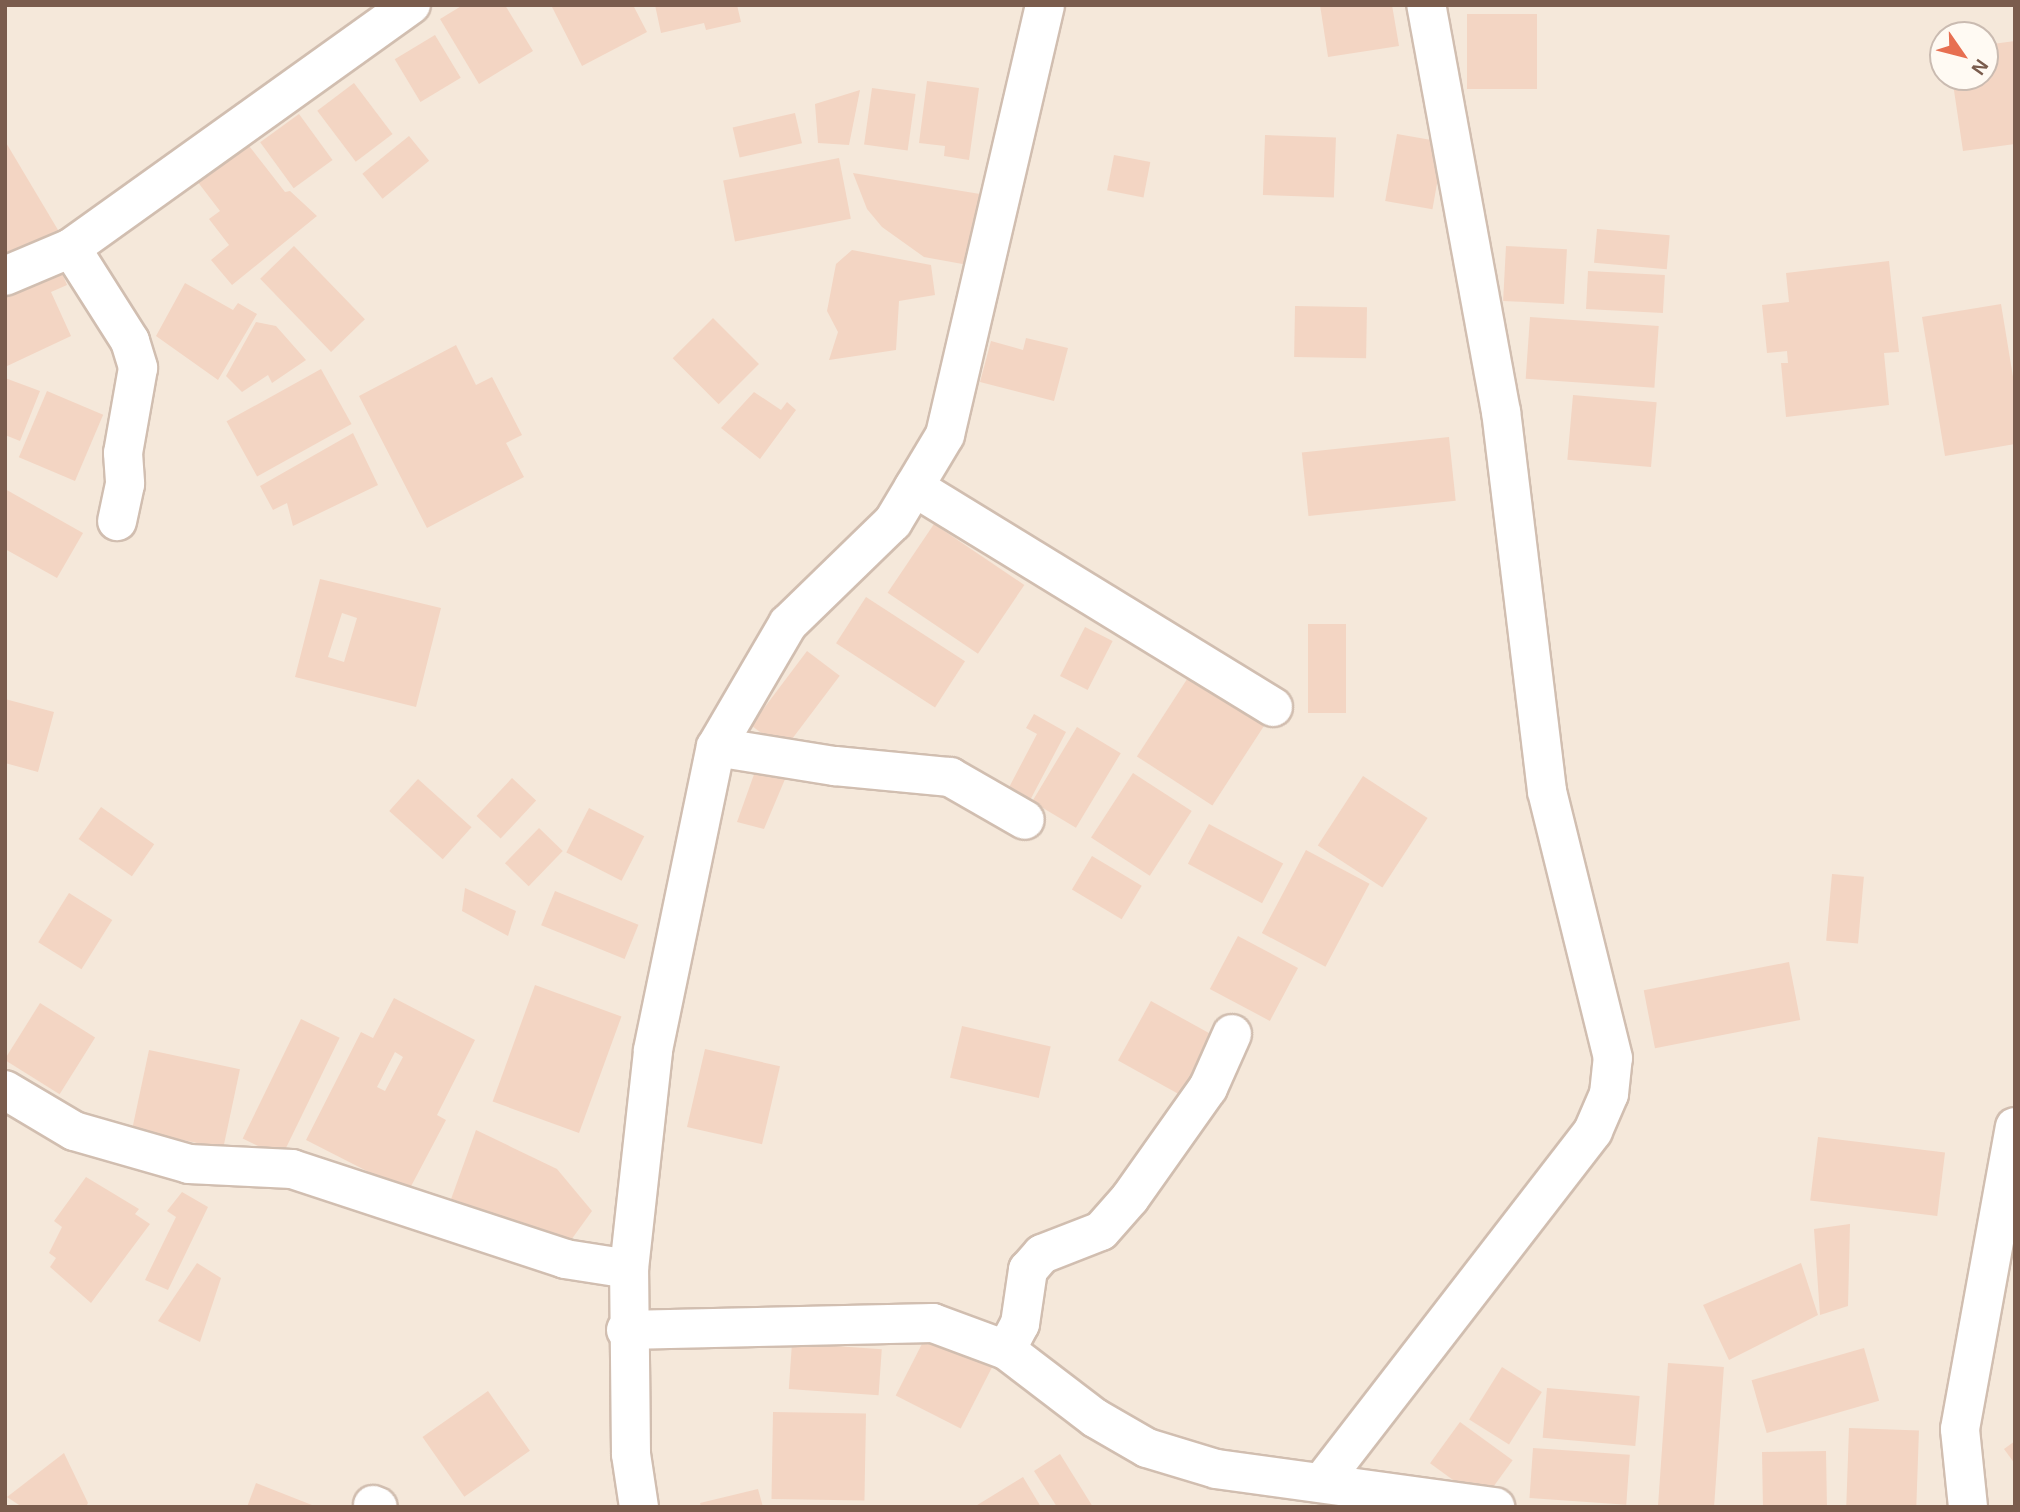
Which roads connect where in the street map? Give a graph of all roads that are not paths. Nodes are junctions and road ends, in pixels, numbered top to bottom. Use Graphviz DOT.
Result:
graph roads {
  1 [pos="411,5"];
  2 [pos="1045,5"];
  3 [pos="1426,5"];
  4 [pos="71,248"];
  5 [pos="5,276"];
  6 [pos="914,486"];
  7 [pos="117,521"];
  8 [pos="1273,708"];
  9 [pos="716,747"];
  10 [pos="1025,820"];
  11 [pos="1232,1034"];
  12 [pos="5,1090"];
  13 [pos="2015,1128"];
  14 [pos="629,1269"];
  15 [pos="626,1330"];
  16 [pos="1006,1350"];
  17 [pos="1322,1482"];
  18 [pos="1457,1503"];
  19 [pos="639,1507"];
  20 [pos="1495,1507"];
  21 [pos="1968,1507"];
  1 -- 4 [label="street"];
  2 -- 6 [label="street"];
  3 -- 17 [label="street"];
  4 -- 5 [label="street"];
  4 -- 7 [label="street"];
  6 -- 8 [label="street"];
  6 -- 9 [label="street"];
  9 -- 10 [label="street"];
  9 -- 14 [label="street"];
  11 -- 16 [label="street"];
  12 -- 14 [label="street"];
  13 -- 21 [label="street"];
  14 -- 15 [label="street"];
  15 -- 16 [label="street"];
  15 -- 19 [label="street"];
  16 -- 17 [label="street"];
  17 -- 18 [label="street"];
  18 -- 20 [label="street"];
}
